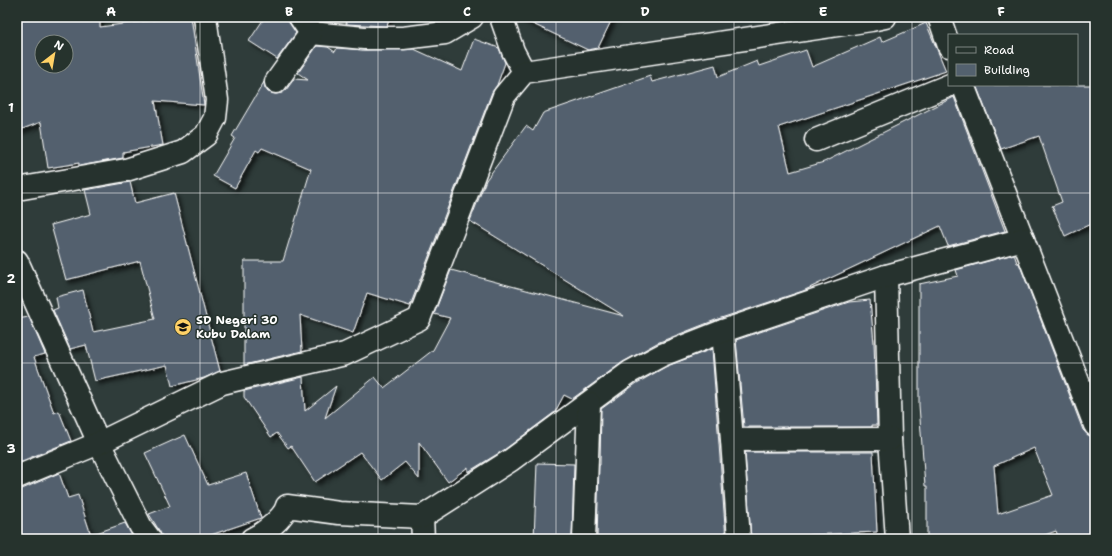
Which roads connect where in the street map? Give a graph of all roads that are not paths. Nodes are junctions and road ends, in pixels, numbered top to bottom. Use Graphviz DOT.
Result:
graph roads {
  1 [pos="205,17"];
  2 [pos="472,17"];
  3 [pos="501,17"];
  4 [pos="885,17"];
  5 [pos="939,17"];
  6 [pos="305,25"];
  7 [pos="948,43"];
  8 [pos="524,72"];
  9 [pos="276,82"];
  10 [pos="948,86"];
  11 [pos="962,86"];
  12 [pos="816,140"];
  13 [pos="17,189"];
  14 [pos="1023,239"];
  15 [pos="17,261"];
  16 [pos="886,276"];
  17 [pos="723,331"];
  18 [pos="589,403"];
  19 [pos="1095,425"];
  20 [pos="890,439"];
  21 [pos="732,440"];
  22 [pos="99,443"];
  23 [pos="17,477"];
  24 [pos="422,517"];
  25 [pos="257,538"];
  26 [pos="150,539"];
  27 [pos="424,539"];
  28 [pos="584,539"];
  29 [pos="739,539"];
  30 [pos="897,539"];
  1 -- 13 [label="street"];
  2 -- 6 [label="street"];
  3 -- 8 [label="street"];
  4 -- 8 [label="street"];
  5 -- 7 [label="street"];
  6 -- 9 [label="street"];
  8 -- 22 [label="street"];
  10 -- 12 [label="street"];
  11 -- 14 [label="street"];
  14 -- 16 [label="street"];
  14 -- 19 [label="street"];
  15 -- 22 [label="street"];
  16 -- 17 [label="street"];
  16 -- 20 [label="street"];
  17 -- 18 [label="street"];
  17 -- 21 [label="street"];
  18 -- 24 [label="street"];
  18 -- 28 [label="street"];
  20 -- 21 [label="street"];
  20 -- 30 [label="street"];
  21 -- 29 [label="street"];
  22 -- 23 [label="street"];
  22 -- 26 [label="street"];
  24 -- 25 [label="street"];
  24 -- 27 [label="street"];
}
